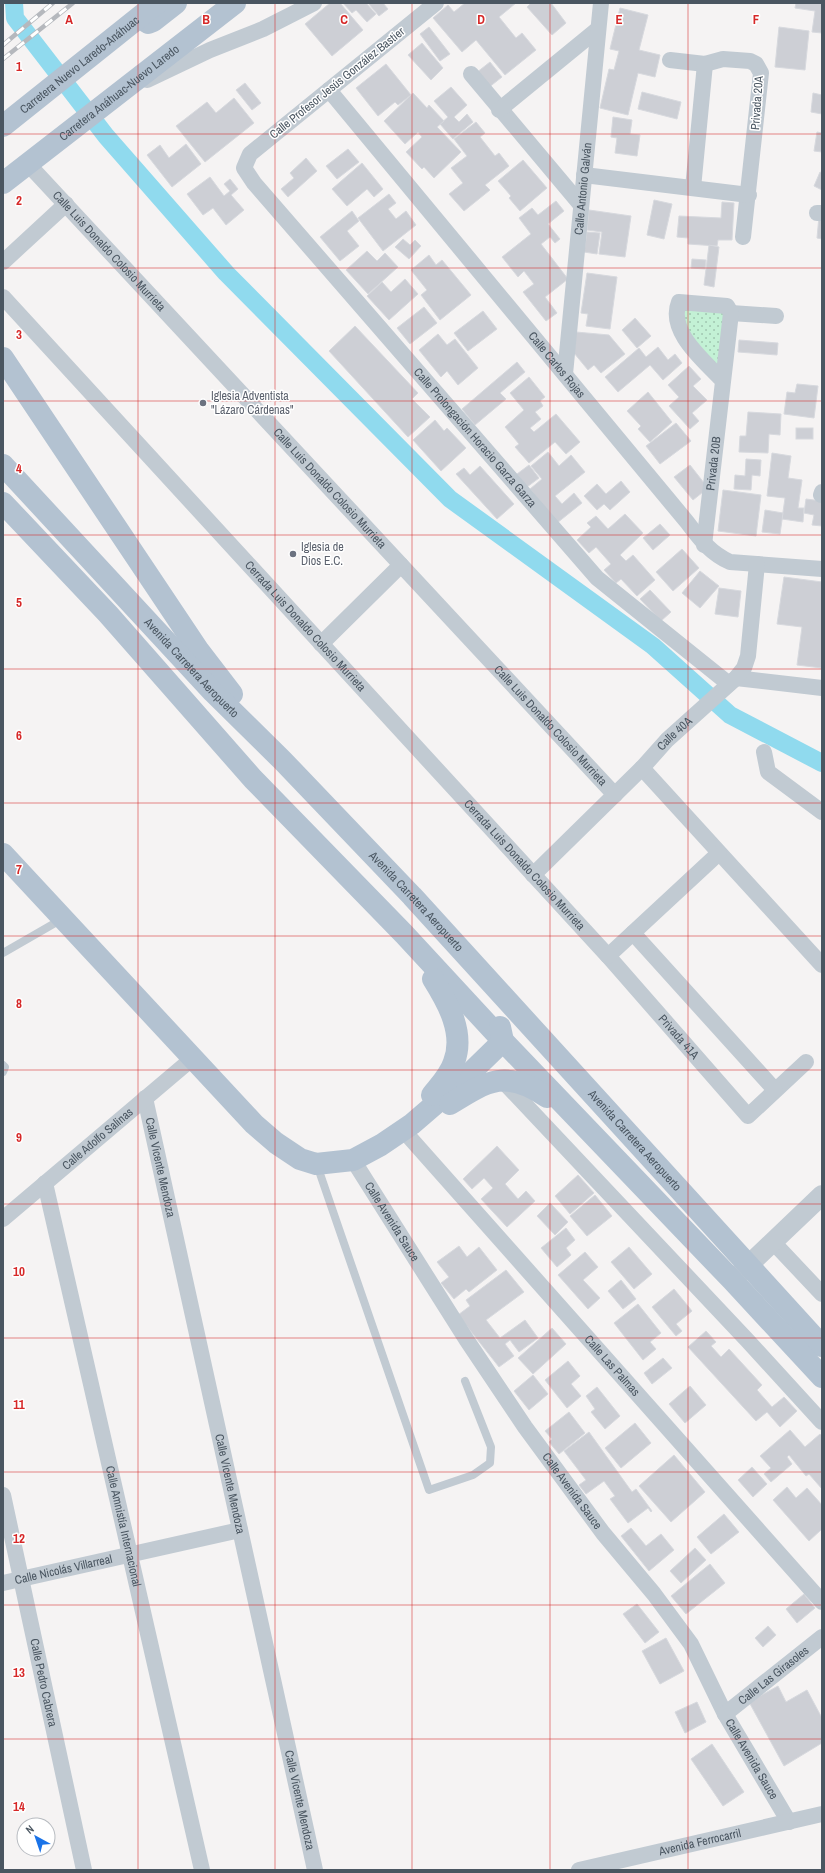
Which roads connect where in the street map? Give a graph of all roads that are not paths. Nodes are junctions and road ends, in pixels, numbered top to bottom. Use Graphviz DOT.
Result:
graph roads {
  1 [pos="157,3"];
  2 [pos="176,3"];
  3 [pos="235,3"];
  4 [pos="314,3"];
  5 [pos="436,3"];
  6 [pos="600,3"];
  7 [pos="598,29"];
  8 [pos="120,33"];
  9 [pos="670,60"];
  10 [pos="705,64"];
  11 [pos="470,74"];
  12 [pos="329,90"];
  13 [pos="116,96"];
  14 [pos="500,110"];
  15 [pos="3,126"];
  16 [pos="244,168"];
  17 [pos="17,172"];
  18 [pos="584,175"];
  19 [pos="693,188"];
  20 [pos="3,190"];
  21 [pos="749,195"];
  22 [pos="66,204"];
  23 [pos="581,205"];
  24 [pos="744,237"];
  25 [pos="3,262"];
  26 [pos="3,297"];
  27 [pos="731,313"];
  28 [pos="776,316"];
  29 [pos="3,358"];
  30 [pos="564,374"];
  31 [pos="723,381"];
  32 [pos="3,465"];
  33 [pos="3,503"];
  34 [pos="704,545"];
  35 [pos="757,564"];
  36 [pos="401,565"];
  37 [pos="822,569"];
  38 [pos="321,644"];
  39 [pos="729,685"];
  40 [pos="822,688"];
  41 [pos="764,752"];
  42 [pos="282,760"];
  43 [pos="642,768"];
  44 [pos="615,795"];
  45 [pos="822,812"];
  46 [pos="719,853"];
  47 [pos="3,854"];
  48 [pos="533,875"];
  49 [pos="63,919"];
  50 [pos="442,930"];
  51 [pos="633,933"];
  52 [pos="404,934"];
  53 [pos="3,953"];
  54 [pos="608,956"];
  55 [pos="822,965"];
  56 [pos="503,1041"];
  57 [pos="193,1058"];
  58 [pos="806,1062"];
  59 [pos="3,1065"];
  60 [pos="3,1072"];
  61 [pos="502,1080"];
  62 [pos="775,1090"];
  63 [pos="145,1098"];
  64 [pos="584,1126"];
  65 [pos="407,1127"];
  66 [pos="353,1160"];
  67 [pos="316,1164"];
  68 [pos="45,1183"];
  69 [pos="822,1195"];
  70 [pos="3,1219"];
  71 [pos="772,1242"];
  72 [pos="740,1273"];
  73 [pos="822,1294"];
  74 [pos="822,1346"];
  75 [pos="822,1377"];
  76 [pos="465,1380"];
  77 [pos="822,1422"];
  78 [pos="3,1495"];
  79 [pos="240,1530"];
  80 [pos="131,1554"];
  81 [pos="22,1579"];
  82 [pos="3,1583"];
  83 [pos="822,1602"];
  84 [pos="822,1637"];
  85 [pos="725,1714"];
  86 [pos="822,1814"];
  87 [pos="789,1822"];
  88 [pos="84,1870"];
  89 [pos="202,1870"];
  90 [pos="315,1870"];
  91 [pos="578,1870"];
  1 -- 8 [label="main road, Carretera Nuevo Laredo-Anáhuac"];
  2 -- 8 [label="main road"];
  3 -- 13 [label="main road, Carretera Anáhuac-Nuevo Laredo"];
  4 -- 13 [label="street"];
  5 -- 12 [label="street, Calle Profesor Jesús González Bastier"];
  6 -- 7 [label="street, Calle Antonio Galván"];
  7 -- 14 [label="street"];
  7 -- 18 [label="street, Calle Antonio Galván"];
  8 -- 15 [label="main road, Carretera Nuevo Laredo-Anáhuac"];
  9 -- 10 [label="street, Privada 20A"];
  10 -- 19 [label="street"];
  10 -- 21 [label="street, Privada 20A"];
  11 -- 14 [label="street"];
  12 -- 16 [label="street, Calle Profesor Jesús González Bastier"];
  12 -- 30 [label="street, Calle Carlos Rojas"];
  13 -- 17 [label="main road, Carretera Anáhuac-Nuevo Laredo"];
  14 -- 23 [label="street"];
  16 -- 39 [label="street, Calle Prolongación Horacio Garza Garza"];
  17 -- 20 [label="main road, Carretera Anáhuac-Nuevo Laredo"];
  17 -- 22 [label="street, Calle Luis Donaldo Colosio Murrieta"];
  18 -- 19 [label="street"];
  18 -- 23 [label="street, Calle Antonio Galván"];
  19 -- 21 [label="street"];
  21 -- 24 [label="street, Privada 20A"];
  22 -- 25 [label="street"];
  22 -- 36 [label="street, Calle Luis Donaldo Colosio Murrieta"];
  23 -- 30 [label="street, Calle Antonio Galván"];
  26 -- 38 [label="street, Cerrada Luis Donaldo Colosio Murrieta"];
  27 -- 28 [label="street"];
  27 -- 31 [label="street, Privada 20B"];
  27 -- 31 [label="street"];
  29 -- 42 [label="main road"];
  30 -- 34 [label="street, Calle Carlos Rojas"];
  31 -- 34 [label="street, Privada 20B"];
  32 -- 42 [label="main road, Avenida Carretera Aeropuerto"];
  33 -- 52 [label="main road, Avenida Carretera Aeropuerto"];
  34 -- 35 [label="street, Calle Carlos Rojas"];
  35 -- 37 [label="street, Calle Carlos Rojas"];
  35 -- 39 [label="street, Calle 40A"];
  36 -- 38 [label="street"];
  36 -- 44 [label="street, Calle Luis Donaldo Colosio Murrieta"];
  38 -- 48 [label="street, Cerrada Luis Donaldo Colosio Murrieta"];
  39 -- 40 [label="street"];
  39 -- 43 [label="street, Calle 40A"];
  41 -- 45 [label="street"];
  42 -- 50 [label="main road, Avenida Carretera Aeropuerto"];
  43 -- 44 [label="street, Calle 40A"];
  43 -- 46 [label="street"];
  44 -- 48 [label="street, Calle 40A"];
  46 -- 51 [label="street"];
  46 -- 55 [label="street"];
  47 -- 49 [label="main road"];
  48 -- 54 [label="street, Cerrada Luis Donaldo Colosio Murrieta"];
  49 -- 53 [label="lane"];
  49 -- 57 [label="main road"];
  50 -- 56 [label="main road"];
  50 -- 72 [label="main road, Avenida Carretera Aeropuerto"];
  51 -- 54 [label="street"];
  51 -- 62 [label="street"];
  52 -- 56 [label="main road, Avenida Carretera Aeropuerto"];
  52 -- 65 [label="main road"];
  54 -- 62 [label="street, Privada 41A"];
  56 -- 64 [label="main road, Avenida Carretera Aeropuerto"];
  56 -- 65 [label="main road"];
  57 -- 63 [label="street, Calle Adolfo Salinas"];
  57 -- 67 [label="main road"];
  58 -- 62 [label="street, Privada 41A"];
  59 -- 60 [label="lane"];
  61 -- 64 [label="main road"];
  61 -- 65 [label="main road"];
  61 -- 77 [label="street"];
  63 -- 68 [label="street, Calle Adolfo Salinas"];
  63 -- 79 [label="street, Calle Vicente Mendoza"];
  64 -- 72 [label="main road, Avenida Carretera Aeropuerto"];
  65 -- 66 [label="main road"];
  65 -- 83 [label="street, Calle Las Palmas"];
  66 -- 67 [label="main road"];
  66 -- 85 [label="street, Calle Avenida Sauce"];
  67 -- 76 [label="lane"];
  68 -- 70 [label="street, Calle Adolfo Salinas"];
  68 -- 80 [label="street, Calle Amnistía Internacional"];
  69 -- 71 [label="street"];
  71 -- 72 [label="street"];
  71 -- 73 [label="street"];
  72 -- 74 [label="main road, Avenida Carretera Aeropuerto"];
  72 -- 75 [label="main road, Avenida Carretera Aeropuerto"];
  78 -- 81 [label="street, Calle Pedro Cabrera"];
  79 -- 80 [label="street, Calle Nicolás Villarreal"];
  79 -- 90 [label="street, Calle Vicente Mendoza"];
  80 -- 81 [label="street, Calle Nicolás Villarreal"];
  80 -- 89 [label="street, Calle Amnistía Internacional"];
  81 -- 82 [label="street, Calle Nicolás Villarreal"];
  81 -- 88 [label="street, Calle Pedro Cabrera"];
  84 -- 85 [label="street, Calle Las Girasoles"];
  85 -- 87 [label="street, Calle Avenida Sauce"];
  86 -- 87 [label="street, Avenida Ferrocarril"];
  87 -- 91 [label="street, Avenida Ferrocarril"];
}
